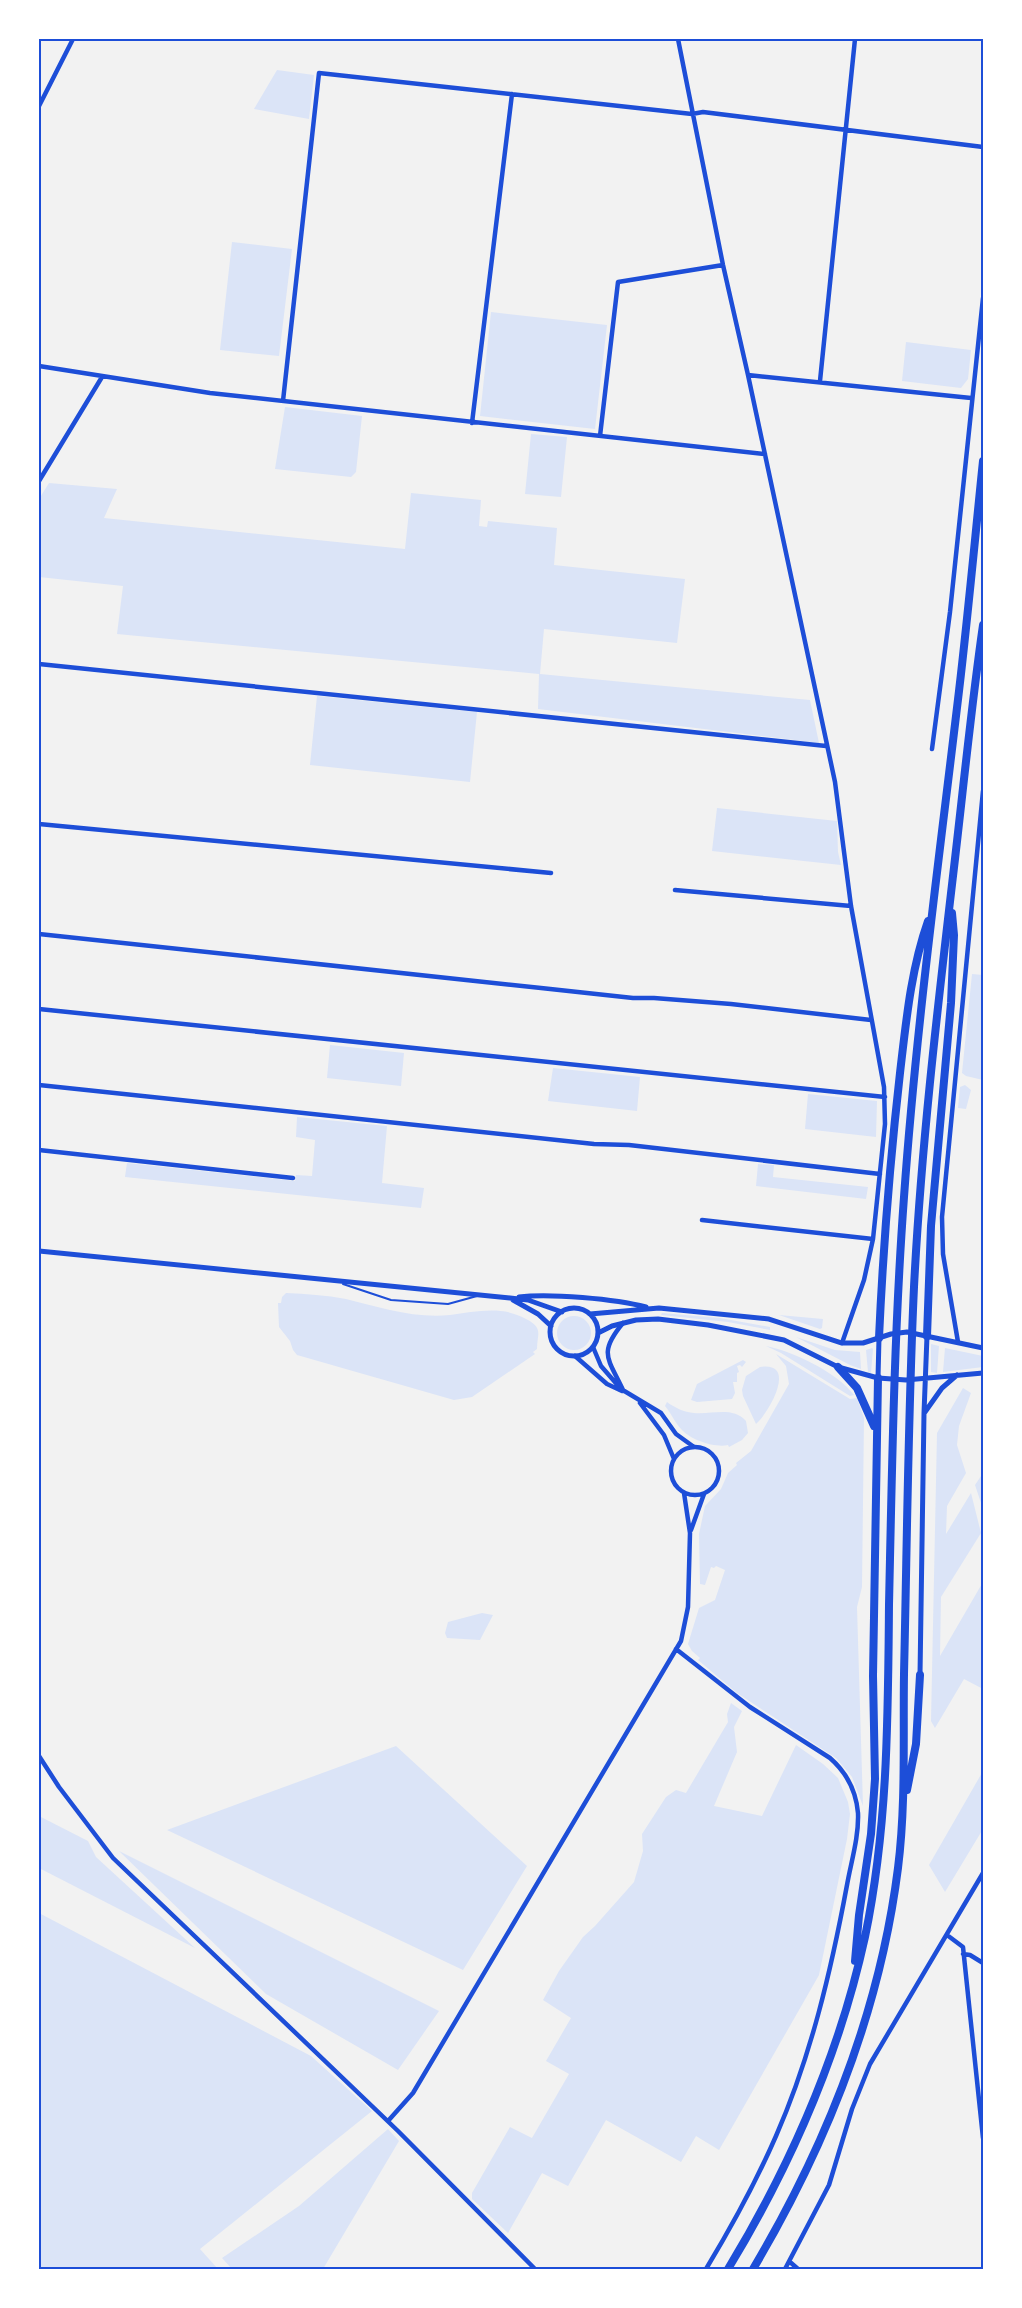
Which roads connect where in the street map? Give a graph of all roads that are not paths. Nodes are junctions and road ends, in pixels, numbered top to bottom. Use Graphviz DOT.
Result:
graph roads {
  1 [pos="73,39"];
  2 [pos="678,39"];
  3 [pos="855,39"];
  4 [pos="512,94"];
  5 [pos="39,106"];
  6 [pos="692,114"];
  7 [pos="846,131"];
  8 [pos="983,147"];
  9 [pos="723,265"];
  10 [pos="983,298"];
  11 [pos="39,366"];
  12 [pos="748,375"];
  13 [pos="102,377"];
  14 [pos="820,381"];
  15 [pos="971,398"];
  16 [pos="283,401"];
  17 [pos="472,423"];
  18 [pos="600,436"];
  19 [pos="765,454"];
  20 [pos="983,461"];
  21 [pos="39,481"];
  22 [pos="983,625"];
  23 [pos="39,664"];
  24 [pos="826,746"];
  25 [pos="932,749"];
  26 [pos="983,791"];
  27 [pos="39,824"];
  28 [pos="551,873"];
  29 [pos="675,890"];
  30 [pos="951,894"];
  31 [pos="851,906"];
  32 [pos="933,907"];
  33 [pos="39,934"];
  34 [pos="39,1009"];
  35 [pos="871,1020"];
  36 [pos="39,1085"];
  37 [pos="885,1097"];
  38 [pos="39,1150"];
  39 [pos="880,1174"];
  40 [pos="293,1178"];
  41 [pos="702,1220"];
  42 [pos="873,1239"];
  43 [pos="39,1251"];
  44 [pos="339,1282"];
  45 [pos="480,1296"];
  46 [pos="510,1298"];
  47 [pos="648,1307"];
  48 [pos="562,1312"];
  49 [pos="590,1314"];
  50 [pos="623,1323"];
  51 [pos="551,1326"];
  52 [pos="598,1333"];
  53 [pos="927,1336"];
  54 [pos="879,1338"];
  55 [pos="958,1342"];
  56 [pos="842,1343"];
  57 [pos="593,1347"];
  58 [pos="983,1348"];
  59 [pos="575,1356"];
  60 [pos="838,1367"];
  61 [pos="983,1373"];
  62 [pos="957,1375"];
  63 [pos="878,1378"];
  64 [pos="925,1378"];
  65 [pos="624,1392"];
  66 [pos="638,1401"];
  67 [pos="924,1413"];
  68 [pos="876,1431"];
  69 [pos="694,1447"];
  70 [pos="674,1459"];
  71 [pos="684,1493"];
  72 [pos="704,1494"];
  73 [pos="690,1533"];
  74 [pos="676,1649"];
  75 [pos="920,1675"];
  76 [pos="39,1756"];
  77 [pos="904,1806"];
  78 [pos="983,1873"];
  79 [pos="947,1935"];
  80 [pos="963,1954"];
  81 [pos="983,1963"];
  82 [pos="854,1983"];
  83 [pos="388,2121"];
  84 [pos="983,2138"];
  85 [pos="790,2262"];
  86 [pos="536,2269"];
  87 [pos="706,2269"];
  88 [pos="728,2269"];
  89 [pos="753,2269"];
  90 [pos="785,2269"];
  91 [pos="798,2269"];
  1 -- 5 [label="street"];
  2 -- 6 [label="street"];
  3 -- 7 [label="street"];
  4 -- 6 [label="street"];
  4 -- 16 [label="street"];
  4 -- 17 [label="street"];
  6 -- 7 [label="street"];
  6 -- 9 [label="street"];
  7 -- 8 [label="street"];
  7 -- 14 [label="street"];
  9 -- 12 [label="street"];
  9 -- 18 [label="street"];
  10 -- 15 [label="street"];
  11 -- 13 [label="street"];
  12 -- 14 [label="street"];
  12 -- 19 [label="street"];
  13 -- 16 [label="street"];
  13 -- 21 [label="street"];
  14 -- 15 [label="street"];
  15 -- 25 [label="street"];
  16 -- 17 [label="street"];
  17 -- 18 [label="street"];
  18 -- 19 [label="street"];
  19 -- 24 [label="street"];
  20 -- 32 [label="highway"];
  22 -- 30 [label="highway"];
  23 -- 24 [label="street"];
  24 -- 31 [label="street"];
  26 -- 55 [label="street"];
  27 -- 28 [label="street"];
  29 -- 31 [label="street"];
  30 -- 53 [label="highway"];
  30 -- 77 [label="highway"];
  31 -- 35 [label="street"];
  32 -- 54 [label="highway"];
  32 -- 82 [label="highway"];
  33 -- 35 [label="street"];
  34 -- 37 [label="street"];
  35 -- 37 [label="street"];
  36 -- 39 [label="street"];
  37 -- 39 [label="street"];
  38 -- 40 [label="street"];
  39 -- 42 [label="street"];
  41 -- 42 [label="street"];
  42 -- 56 [label="street"];
  43 -- 44 [label="street"];
  44 -- 45 [label="street"];
  44 -- 45 [label="lane"];
  45 -- 46 [label="street"];
  46 -- 47 [label="street"];
  46 -- 48 [label="street"];
  46 -- 51 [label="street"];
  47 -- 49 [label="street"];
  47 -- 56 [label="street"];
  48 -- 49 [label="street"];
  48 -- 51 [label="street"];
  49 -- 52 [label="street"];
  50 -- 52 [label="street"];
  50 -- 60 [label="street"];
  50 -- 65 [label="street"];
  51 -- 59 [label="street"];
  52 -- 57 [label="street"];
  53 -- 54 [label="street"];
  53 -- 55 [label="street"];
  53 -- 64 [label="street"];
  54 -- 56 [label="street"];
  54 -- 63 [label="street"];
  55 -- 58 [label="street"];
  57 -- 59 [label="street"];
  57 -- 65 [label="street"];
  59 -- 65 [label="street"];
  60 -- 63 [label="street"];
  60 -- 68 [label="highway"];
  61 -- 62 [label="street"];
  62 -- 64 [label="street"];
  62 -- 67 [label="street"];
  63 -- 64 [label="street"];
  63 -- 68 [label="highway"];
  64 -- 67 [label="street"];
  65 -- 66 [label="street"];
  66 -- 69 [label="street"];
  66 -- 70 [label="street"];
  67 -- 75 [label="street"];
  68 -- 82 [label="highway"];
  69 -- 70 [label="street"];
  69 -- 72 [label="street"];
  70 -- 71 [label="street"];
  71 -- 72 [label="street"];
  71 -- 73 [label="street"];
  72 -- 73 [label="street"];
  73 -- 74 [label="street"];
  74 -- 83 [label="street"];
  74 -- 87 [label="street"];
  75 -- 77 [label="highway"];
  76 -- 83 [label="street"];
  77 -- 89 [label="highway"];
  78 -- 79 [label="street"];
  79 -- 80 [label="street"];
  79 -- 85 [label="street"];
  80 -- 81 [label="street"];
  80 -- 84 [label="street"];
  82 -- 88 [label="highway"];
  83 -- 86 [label="street"];
  85 -- 90 [label="street"];
  85 -- 91 [label="street"];
}
